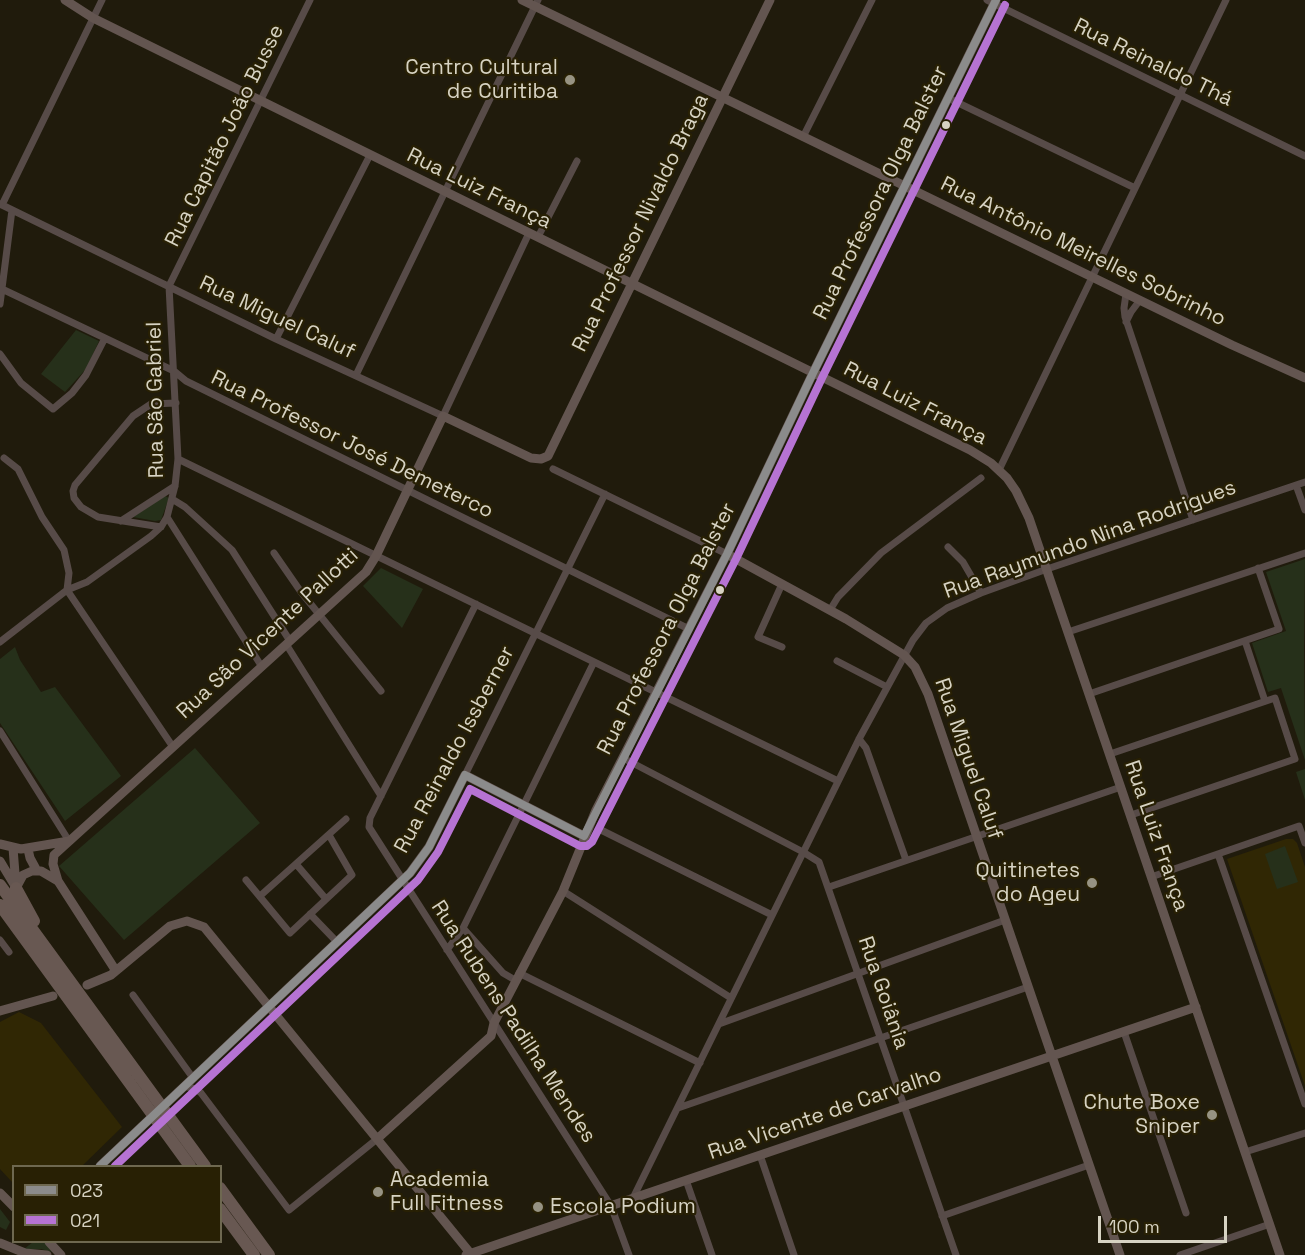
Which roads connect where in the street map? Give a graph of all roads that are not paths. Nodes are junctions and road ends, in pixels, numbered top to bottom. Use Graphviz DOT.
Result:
graph roads {
  1 [pos="65,0"];
  2 [pos="102,0"];
  3 [pos="310,0"];
  4 [pos="522,0"];
  5 [pos="872,0"];
  6 [pos="1226,0"];
  7 [pos="766,1"];
  8 [pos="992,1"];
  9 [pos="537,3"];
  10 [pos="93,18"];
  11 [pos="1180,95"];
  12 [pos="723,98"];
  13 [pos="948,98"];
  14 [pos="260,101"];
  15 [pos="803,137"];
  16 [pos="370,154"];
  17 [pos="1305,156"];
  18 [pos="577,161"];
  19 [pos="905,186"];
  20 [pos="1135,188"];
  21 [pos="445,192"];
  22 [pos="1,204"];
  23 [pos="12,210"];
  24 [pos="534,235"];
  25 [pos="1092,277"];
  26 [pos="632,284"];
  27 [pos="169,286"];
  28 [pos="2,289"];
  29 [pos="1126,294"];
  30 [pos="1140,300"];
  31 [pos="0,304"];
  32 [pos="1126,322"];
  33 [pos="105,338"];
  34 [pos="276,339"];
  35 [pos="0,354"];
  36 [pos="174,371"];
  37 [pos="813,373"];
  38 [pos="356,375"];
  39 [pos="1305,378"];
  40 [pos="176,403"];
  41 [pos="443,416"];
  42 [pos="4,458"];
  43 [pos="178,459"];
  44 [pos="541,459"];
  45 [pos="553,469"];
  46 [pos="999,470"];
  47 [pos="981,478"];
  48 [pos="1305,482"];
  49 [pos="1296,485"];
  50 [pos="175,486"];
  51 [pos="407,490"];
  52 [pos="605,494"];
  53 [pos="172,499"];
  54 [pos="1305,510"];
  55 [pos="167,517"];
  56 [pos="1193,520"];
  57 [pos="121,521"];
  58 [pos="161,527"];
  59 [pos="948,547"];
  60 [pos="274,553"];
  61 [pos="1305,553"];
  62 [pos="727,554"];
  63 [pos="376,556"];
  64 [pos="1258,568"];
  65 [pos="568,569"];
  66 [pos="1047,569"];
  67 [pos="782,584"];
  68 [pos="67,590"];
  69 [pos="981,593"];
  70 [pos="476,604"];
  71 [pos="830,610"];
  72 [pos="319,614"];
  73 [pos="688,629"];
  74 [pos="1068,632"];
  75 [pos="536,633"];
  76 [pos="1245,641"];
  77 [pos="0,642"];
  78 [pos="288,643"];
  79 [pos="782,647"];
  80 [pos="904,655"];
  81 [pos="837,661"];
  82 [pos="594,662"];
  83 [pos="261,667"];
  84 [pos="887,687"];
  85 [pos="381,690"];
  86 [pos="656,692"];
  87 [pos="1089,694"];
  88 [pos="1265,701"];
  89 [pos="0,731"];
  90 [pos="860,739"];
  91 [pos="173,747"];
  92 [pos="1110,754"];
  93 [pos="623,758"];
  94 [pos="465,775"];
  95 [pos="838,781"];
  96 [pos="1121,787"];
  97 [pos="381,796"];
  98 [pos="525,804"];
  99 [pos="1131,815"];
  100 [pos="346,819"];
  101 [pos="601,830"];
  102 [pos="329,835"];
  103 [pos="584,836"];
  104 [pos="977,836"];
  105 [pos="69,841"];
  106 [pos="1305,843"];
  107 [pos="0,844"];
  108 [pos="13,848"];
  109 [pos="28,849"];
  110 [pos="803,852"];
  111 [pos="1218,854"];
  112 [pos="906,860"];
  113 [pos="0,861"];
  114 [pos="296,864"];
  115 [pos="37,870"];
  116 [pos="1151,877"];
  117 [pos="246,880"];
  118 [pos="402,880"];
  119 [pos="58,881"];
  120 [pos="0,885"];
  121 [pos="829,887"];
  122 [pos="16,888"];
  123 [pos="563,891"];
  124 [pos="260,896"];
  125 [pos="326,899"];
  126 [pos="0,905"];
  127 [pos="310,914"];
  128 [pos="772,915"];
  129 [pos="1005,920"];
  130 [pos="463,928"];
  131 [pos="0,940"];
  132 [pos="337,942"];
  133 [pos="447,950"];
  134 [pos="9,952"];
  135 [pos="60,967"];
  136 [pos="116,971"];
  137 [pos="858,972"];
  138 [pos="517,976"];
  139 [pos="87,985"];
  140 [pos="1028,987"];
  141 [pos="133,995"];
  142 [pos="53,996"];
  143 [pos="731,998"];
  144 [pos="269,1006"];
  145 [pos="1196,1007"];
  146 [pos="0,1011"];
  147 [pos="494,1023"];
  148 [pos="719,1024"];
  149 [pos="1124,1032"];
  150 [pos="881,1038"];
  151 [pos="1052,1056"];
  152 [pos="700,1063"];
  153 [pos="194,1078"];
  154 [pos="184,1086"];
  155 [pos="1305,1104"];
  156 [pos="904,1106"];
  157 [pos="678,1108"];
  158 [pos="156,1111"];
  159 [pos="1305,1133"];
  160 [pos="377,1139"];
  161 [pos="1245,1152"];
  162 [pos="760,1155"];
  163 [pos="102,1165"];
  164 [pos="189,1165"];
  165 [pos="203,1165"];
  166 [pos="1089,1165"];
  167 [pos="686,1180"];
  168 [pos="222,1191"];
  169 [pos="0,1193"];
  170 [pos="633,1198"];
  171 [pos="12,1205"];
  172 [pos="611,1206"];
  173 [pos="222,1212"];
  174 [pos="1186,1213"];
  175 [pos="942,1216"];
  176 [pos="1270,1224"];
  177 [pos="0,1243"];
  178 [pos="50,1243"];
  179 [pos="15,1247"];
  180 [pos="47,1255"];
  181 [pos="61,1255"];
  182 [pos="254,1255"];
  183 [pos="269,1255"];
  184 [pos="469,1255"];
  185 [pos="629,1255"];
  186 [pos="712,1255"];
  187 [pos="794,1255"];
  188 [pos="956,1255"];
  189 [pos="1120,1255"];
  190 [pos="1180,1255"];
  191 [pos="1281,1255"];
  1 -- 10 [label="main road, Rua Luiz França"];
  2 -- 10 [label="street"];
  3 -- 14 [label="street, Rua Capitão João Busse"];
  4 -- 9 [label="main road, Rua Antônio Meirelles Sobrinho"];
  5 -- 15 [label="street"];
  6 -- 11 [label="street"];
  7 -- 12 [label="main road, Rua Professor Nivaldo Braga"];
  8 -- 11 [label="street, Rua Reinaldo Thá"];
  8 -- 13 [label="main road, Rua Professora Olga Balster"];
  9 -- 12 [label="main road, Rua Antônio Meirelles Sobrinho"];
  9 -- 21 [label="street"];
  10 -- 14 [label="main road, Rua Luiz França"];
  10 -- 22 [label="street"];
  11 -- 17 [label="street, Rua Reinaldo Thá"];
  11 -- 20 [label="street"];
  12 -- 15 [label="main road, Rua Antônio Meirelles Sobrinho"];
  12 -- 26 [label="main road, Rua Professor Nivaldo Braga"];
  13 -- 19 [label="main road, Rua Professora Olga Balster"];
  13 -- 20 [label="street"];
  14 -- 16 [label="main road, Rua Luiz França"];
  14 -- 27 [label="street, Rua Capitão João Busse"];
  15 -- 19 [label="main road, Rua Antônio Meirelles Sobrinho"];
  16 -- 21 [label="main road, Rua Luiz França"];
  16 -- 34 [label="street"];
  18 -- 24 [label="street"];
  19 -- 25 [label="main road, Rua Antônio Meirelles Sobrinho"];
  19 -- 37 [label="main road, Rua Professora Olga Balster"];
  20 -- 25 [label="street"];
  21 -- 24 [label="main road, Rua Luiz França"];
  21 -- 38 [label="street"];
  22 -- 23 [label="street, Rua Miguel Caluf"];
  23 -- 27 [label="street, Rua Miguel Caluf"];
  23 -- 28 [label="street"];
  24 -- 26 [label="main road, Rua Luiz França"];
  24 -- 41 [label="street"];
  25 -- 29 [label="main road, Rua Antônio Meirelles Sobrinho"];
  25 -- 46 [label="street"];
  26 -- 37 [label="main road, Rua Luiz França"];
  26 -- 44 [label="main road, Rua Professor Nivaldo Braga"];
  27 -- 34 [label="street, Rua Miguel Caluf"];
  27 -- 36 [label="street, Rua São Gabriel"];
  28 -- 31 [label="street"];
  28 -- 33 [label="street, Rua Professor José Demeterco"];
  29 -- 30 [label="main road, Rua Antônio Meirelles Sobrinho"];
  29 -- 32 [label="street"];
  30 -- 32 [label="street"];
  30 -- 39 [label="main road, Rua Antônio Meirelles Sobrinho"];
  32 -- 56 [label="street"];
  33 -- 35 [label="street"];
  33 -- 36 [label="street, Rua Professor José Demeterco"];
  34 -- 38 [label="street, Rua Miguel Caluf"];
  36 -- 40 [label="street, Rua São Gabriel"];
  36 -- 51 [label="street, Rua Professor José Demeterco"];
  37 -- 46 [label="main road, Rua Luiz França"];
  37 -- 62 [label="main road, Rua Professora Olga Balster"];
  38 -- 41 [label="street, Rua Miguel Caluf"];
  40 -- 43 [label="street, Rua São Gabriel"];
  40 -- 57 [label="street"];
  41 -- 44 [label="main road, Rua Miguel Caluf"];
  41 -- 51 [label="main road, Rua São Vicente Pallotti"];
  42 -- 68 [label="street"];
  43 -- 50 [label="street, Rua São Gabriel"];
  43 -- 63 [label="street"];
  45 -- 52 [label="street, Rua Miguel Caluf"];
  46 -- 66 [label="main road, Rua Luiz França"];
  47 -- 71 [label="street"];
  48 -- 49 [label="street, Rua Raymundo Nina Rodrigues"];
  49 -- 54 [label="street"];
  49 -- 56 [label="street, Rua Raymundo Nina Rodrigues"];
  50 -- 53 [label="street, Rua São Gabriel"];
  50 -- 57 [label="street"];
  51 -- 63 [label="main road, Rua São Vicente Pallotti"];
  51 -- 65 [label="street, Rua Professor José Demeterco"];
  52 -- 62 [label="street, Rua Miguel Caluf"];
  52 -- 65 [label="street, Rua Reinaldo Issberner"];
  53 -- 55 [label="street, Rua São Gabriel"];
  53 -- 78 [label="street"];
  55 -- 58 [label="street, Rua São Gabriel"];
  55 -- 83 [label="street"];
  56 -- 66 [label="street, Rua Raymundo Nina Rodrigues"];
  57 -- 58 [label="street"];
  58 -- 68 [label="street, Rua São Gabriel"];
  59 -- 69 [label="street"];
  60 -- 72 [label="street"];
  61 -- 64 [label="street"];
  62 -- 67 [label="main road, Rua Miguel Caluf"];
  62 -- 73 [label="main road, Rua Professora Olga Balster"];
  63 -- 70 [label="street"];
  63 -- 72 [label="main road, Rua São Vicente Pallotti"];
  64 -- 74 [label="street"];
  64 -- 76 [label="street"];
  65 -- 73 [label="street, Rua Professor José Demeterco"];
  65 -- 75 [label="street, Rua Reinaldo Issberner"];
  66 -- 69 [label="street, Rua Raymundo Nina Rodrigues"];
  66 -- 74 [label="main road, Rua Luiz França"];
  67 -- 71 [label="main road, Rua Miguel Caluf"];
  67 -- 79 [label="street"];
  68 -- 77 [label="street, Rua São Gabriel"];
  68 -- 91 [label="street"];
  69 -- 80 [label="street, Rua Raymundo Nina Rodrigues"];
  70 -- 75 [label="street"];
  70 -- 97 [label="street"];
  71 -- 80 [label="main road, Rua Miguel Caluf"];
  72 -- 78 [label="main road, Rua São Vicente Pallotti"];
  72 -- 85 [label="street"];
  73 -- 86 [label="main road, Rua Professora Olga Balster"];
  74 -- 87 [label="main road, Rua Luiz França"];
  75 -- 82 [label="street"];
  75 -- 94 [label="street, Rua Reinaldo Issberner"];
  76 -- 87 [label="street"];
  76 -- 88 [label="street"];
  78 -- 83 [label="main road, Rua São Vicente Pallotti"];
  78 -- 97 [label="street"];
  80 -- 84 [label="street, Rua Raymundo Nina Rodrigues"];
  80 -- 104 [label="main road, Rua Miguel Caluf"];
  81 -- 84 [label="street"];
  82 -- 86 [label="street"];
  82 -- 98 [label="street"];
  83 -- 91 [label="main road, Rua São Vicente Pallotti"];
  84 -- 90 [label="street, Rua Raymundo Nina Rodrigues"];
  86 -- 93 [label="main road, Rua Professora Olga Balster"];
  86 -- 95 [label="street"];
  87 -- 92 [label="main road, Rua Luiz França"];
  88 -- 92 [label="street"];
  88 -- 99 [label="street"];
  89 -- 105 [label="street"];
  90 -- 95 [label="street, Rua Raymundo Nina Rodrigues"];
  90 -- 112 [label="street"];
  91 -- 105 [label="main road, Rua São Vicente Pallotti"];
  92 -- 96 [label="main road, Rua Luiz França"];
  93 -- 103 [label="main road, Rua Professora Olga Balster"];
  93 -- 110 [label="street, Rua Goiânia"];
  94 -- 98 [label="main road"];
  94 -- 118 [label="main road, Rua Reinaldo Issberner"];
  95 -- 110 [label="street, Rua Raymundo Nina Rodrigues"];
  96 -- 99 [label="main road, Rua Luiz França"];
  96 -- 104 [label="street"];
  97 -- 118 [label="street, Rua Rubens Padilha Mendes"];
  98 -- 103 [label="main road"];
  98 -- 130 [label="street"];
  99 -- 116 [label="main road, Rua Luiz França"];
  100 -- 102 [label="street"];
  101 -- 128 [label="street"];
  102 -- 114 [label="street"];
  102 -- 125 [label="street"];
  103 -- 123 [label="main road, Rua Professora Olga Balster"];
  104 -- 112 [label="street"];
  104 -- 129 [label="main road, Rua Miguel Caluf"];
  105 -- 109 [label="main road"];
  105 -- 119 [label="main road, Rua São Vicente Pallotti"];
  106 -- 111 [label="street"];
  107 -- 108 [label="main road"];
  108 -- 109 [label="main road"];
  108 -- 122 [label="main road"];
  109 -- 115 [label="main road"];
  110 -- 121 [label="street, Rua Goiânia"];
  110 -- 128 [label="street, Rua Raymundo Nina Rodrigues"];
  111 -- 116 [label="street"];
  111 -- 155 [label="street"];
  112 -- 121 [label="street"];
  113 -- 122 [label="main road"];
  114 -- 124 [label="street"];
  114 -- 125 [label="street"];
  115 -- 119 [label="main road"];
  115 -- 122 [label="main road"];
  116 -- 145 [label="main road, Rua Luiz França"];
  117 -- 124 [label="street"];
  118 -- 132 [label="main road, Rua Reinaldo Issberner"];
  118 -- 133 [label="street, Rua Rubens Padilha Mendes"];
  119 -- 136 [label="main road"];
  120 -- 135 [label="highway"];
  121 -- 137 [label="street, Rua Goiânia"];
  122 -- 135 [label="highway"];
  123 -- 138 [label="main road, Rua Professora Olga Balster"];
  123 -- 143 [label="street"];
  124 -- 127 [label="street"];
  125 -- 127 [label="street"];
  126 -- 158 [label="highway"];
  127 -- 132 [label="street"];
  128 -- 143 [label="street, Rua Raymundo Nina Rodrigues"];
  129 -- 137 [label="street"];
  129 -- 140 [label="main road, Rua Miguel Caluf"];
  130 -- 133 [label="street"];
  130 -- 138 [label="street"];
  131 -- 134 [label="street"];
  132 -- 144 [label="main road, Rua Reinaldo Issberner"];
  133 -- 147 [label="street, Rua Rubens Padilha Mendes"];
  135 -- 158 [label="highway"];
  136 -- 139 [label="main road"];
  136 -- 144 [label="main road"];
  137 -- 148 [label="street"];
  137 -- 150 [label="street, Rua Goiânia"];
  138 -- 147 [label="main road, Rua Professora Olga Balster"];
  138 -- 152 [label="street"];
  140 -- 150 [label="street"];
  140 -- 151 [label="main road, Rua Miguel Caluf"];
  141 -- 153 [label="street"];
  142 -- 146 [label="main road"];
  143 -- 148 [label="street, Rua Raymundo Nina Rodrigues"];
  144 -- 153 [label="main road, Rua Reinaldo Issberner"];
  144 -- 160 [label="main road"];
  145 -- 149 [label="main road, Rua Vicente de Carvalho"];
  145 -- 161 [label="main road, Rua Luiz França"];
  147 -- 160 [label="main road, Rua Professora Olga Balster"];
  147 -- 172 [label="street, Rua Rubens Padilha Mendes"];
  148 -- 152 [label="street, Rua Raymundo Nina Rodrigues"];
  149 -- 151 [label="main road, Rua Vicente de Carvalho"];
  149 -- 174 [label="street"];
  150 -- 156 [label="street, Rua Goiânia"];
  150 -- 157 [label="street"];
  151 -- 156 [label="main road, Rua Vicente de Carvalho"];
  151 -- 166 [label="main road, Rua Miguel Caluf"];
  152 -- 157 [label="street, Rua Raymundo Nina Rodrigues"];
  153 -- 154 [label="main road, Rua Reinaldo Issberner"];
  154 -- 158 [label="main road, Rua Reinaldo Issberner"];
  154 -- 160 [label="street, Rua Professora Olga Balster"];
  156 -- 162 [label="main road, Rua Vicente de Carvalho"];
  156 -- 175 [label="street, Rua Goiânia"];
  157 -- 170 [label="street, Rua Raymundo Nina Rodrigues"];
  158 -- 163 [label="main road, Rua Reinaldo Issberner"];
  158 -- 164 [label="highway"];
  158 -- 165 [label="highway"];
  159 -- 161 [label="street"];
  160 -- 184 [label="main road"];
  161 -- 176 [label="main road, Rua Luiz França"];
  162 -- 167 [label="main road, Rua Vicente de Carvalho"];
  162 -- 187 [label="street"];
  166 -- 175 [label="street"];
  166 -- 189 [label="main road, Rua Miguel Caluf"];
  167 -- 170 [label="main road, Rua Vicente de Carvalho"];
  167 -- 186 [label="street"];
  168 -- 183 [label="highway"];
  169 -- 171 [label="main road"];
  170 -- 172 [label="main road, Rua Vicente de Carvalho"];
  172 -- 184 [label="main road, Rua Vicente de Carvalho"];
  172 -- 185 [label="street, Rua Rubens Padilha Mendes"];
  173 -- 182 [label="highway"];
  175 -- 188 [label="street, Rua Goiânia"];
  176 -- 190 [label="street"];
  176 -- 191 [label="main road, Rua Luiz França"];
  177 -- 179 [label="main road"];
  178 -- 181 [label="main road"];
  179 -- 180 [label="main road"];
}
